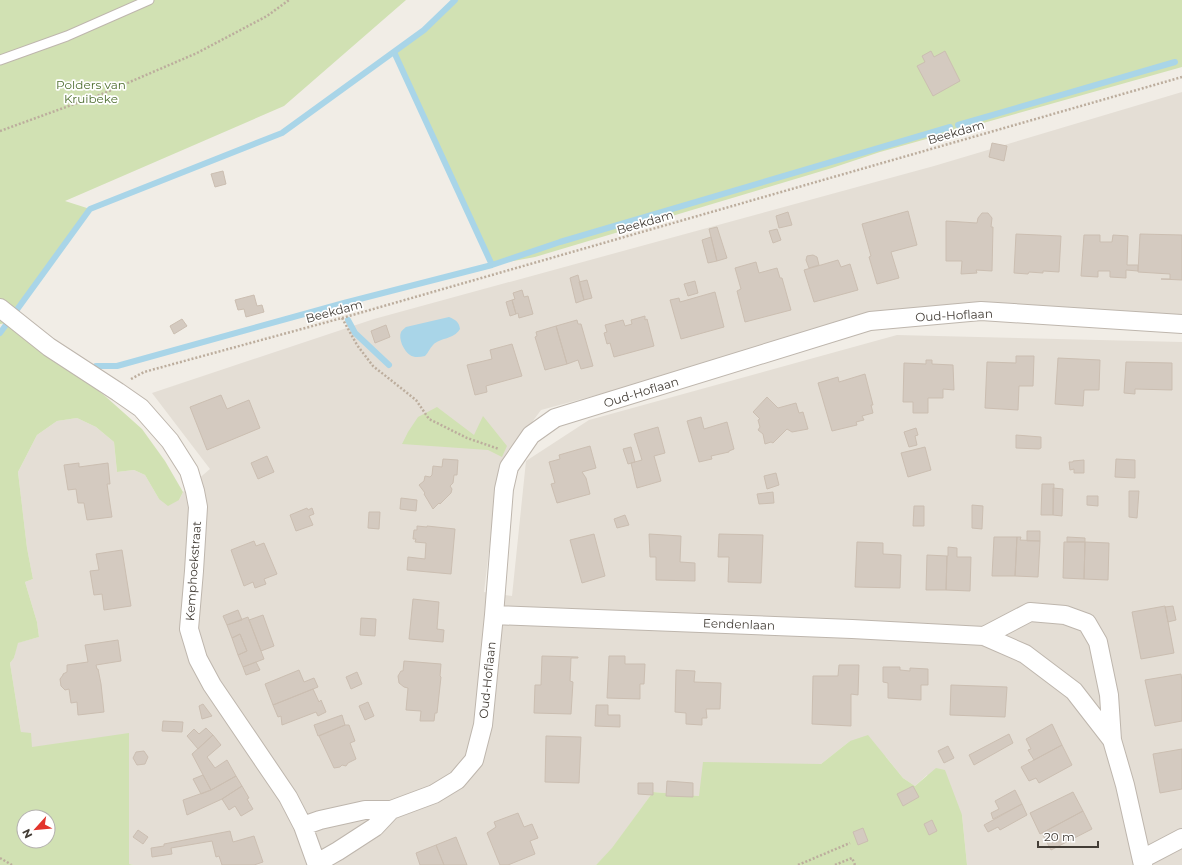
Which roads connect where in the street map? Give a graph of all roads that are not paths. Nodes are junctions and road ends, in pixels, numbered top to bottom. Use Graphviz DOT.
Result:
graph roads {
  1 [pos="149,0"];
  2 [pos="0,60"];
  3 [pos="2,310"];
  4 [pos="1182,324"];
  5 [pos="494,615"];
  6 [pos="984,636"];
  7 [pos="1112,740"];
  8 [pos="391,810"];
  9 [pos="303,826"];
  10 [pos="1182,838"];
  11 [pos="1142,862"];
  12 [pos="317,864"];
  1 -- 2 [label="lane"];
  3 -- 9 [label="street, Kemphoekstraat"];
  4 -- 5 [label="street, Oud-Hoflaan"];
  5 -- 6 [label="street, Eendenlaan"];
  5 -- 8 [label="street, Oud-Hoflaan"];
  6 -- 7 [label="street, Eendenlaan"];
  6 -- 7 [label="street, Eendenlaan"];
  7 -- 11 [label="street, Eendenlaan"];
  8 -- 9 [label="street, Oud-Hoflaan"];
  8 -- 12 [label="street, Oud-Hoflaan"];
  9 -- 12 [label="street, Kemphoekstraat"];
  10 -- 11 [label="street"];
}
